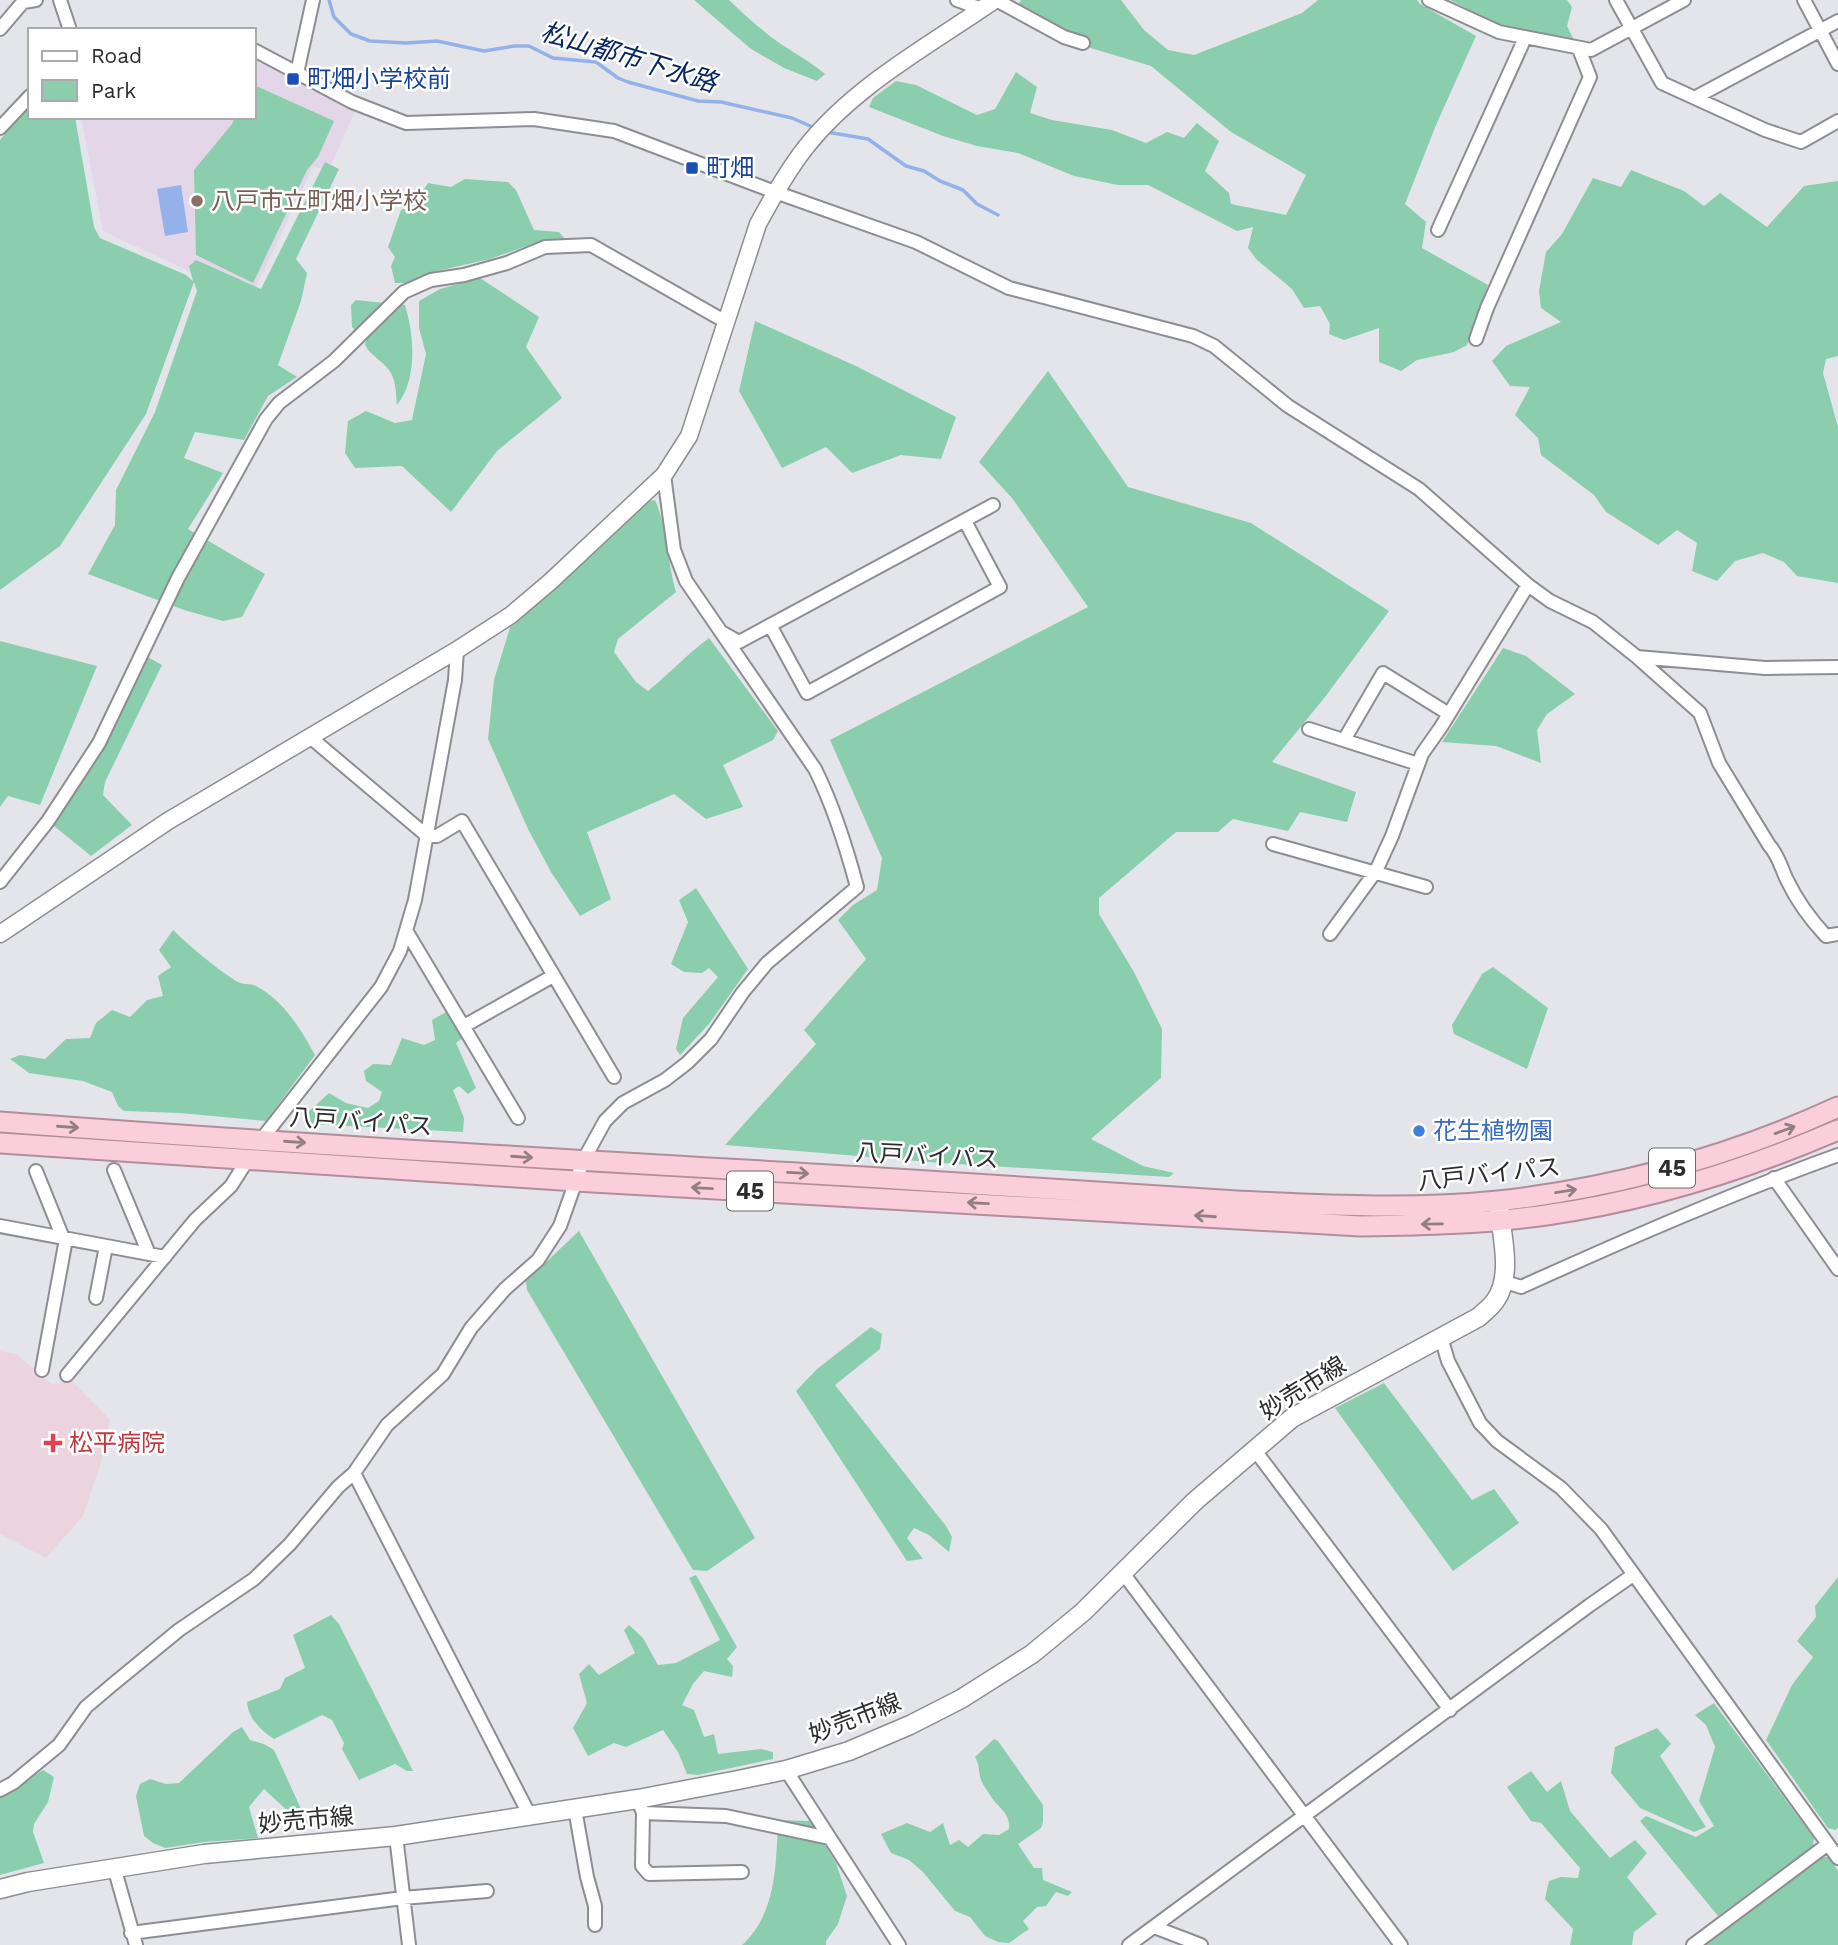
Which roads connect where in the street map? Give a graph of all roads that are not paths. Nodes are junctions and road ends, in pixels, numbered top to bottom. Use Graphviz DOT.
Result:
graph roads {
  1 [pos="36,0"];
  2 [pos="60,0"];
  3 [pos="313,0"];
  4 [pos="957,0"];
  5 [pos="1429,0"];
  6 [pos="1616,0"];
  7 [pos="1684,0"];
  8 [pos="1804,0"];
  9 [pos="991,3"];
  10 [pos="1838,21"];
  11 [pos="69,28"];
  12 [pos="1632,28"];
  13 [pos="0,29"];
  14 [pos="1821,30"];
  15 [pos="1525,38"];
  16 [pos="1083,43"];
  17 [pos="1579,49"];
  18 [pos="256,51"];
  19 [pos="1838,64"];
  20 [pos="297,73"];
  21 [pos="1696,97"];
  22 [pos="28,98"];
  23 [pos="1838,121"];
  24 [pos="2,123"];
  25 [pos="775,192"];
  26 [pos="1438,230"];
  27 [pos="726,322"];
  28 [pos="1476,340"];
  29 [pos="664,475"];
  30 [pos="993,505"];
  31 [pos="965,520"];
  32 [pos="1528,585"];
  33 [pos="769,625"];
  34 [pos="720,631"];
  35 [pos="457,650"];
  36 [pos="1637,657"];
  37 [pos="1838,667"];
  38 [pos="1449,713"];
  39 [pos="1309,729"];
  40 [pos="310,737"];
  41 [pos="1344,740"];
  42 [pos="1418,764"];
  43 [pos="426,835"];
  44 [pos="1273,844"];
  45 [pos="1376,871"];
  46 [pos="0,882"];
  47 [pos="1426,887"];
  48 [pos="407,932"];
  49 [pos="0,934"];
  50 [pos="1330,934"];
  51 [pos="1838,934"];
  52 [pos="553,976"];
  53 [pos="464,1026"];
  54 [pos="614,1077"];
  55 [pos="1838,1107"];
  56 [pos="518,1118"];
  57 [pos="0,1122"];
  58 [pos="1838,1130"];
  59 [pos="261,1140"];
  60 [pos="0,1143"];
  61 [pos="1838,1155"];
  62 [pos="248,1159"];
  63 [pos="583,1161"];
  64 [pos="114,1170"];
  65 [pos="36,1171"];
  66 [pos="1774,1178"];
  67 [pos="575,1181"];
  68 [pos="1499,1211"];
  69 [pos="0,1226"];
  70 [pos="65,1238"];
  71 [pos="106,1246"];
  72 [pos="149,1254"];
  73 [pos="165,1257"];
  74 [pos="1838,1269"];
  75 [pos="1503,1281"];
  76 [pos="96,1298"];
  77 [pos="1441,1337"];
  78 [pos="42,1370"];
  79 [pos="67,1375"];
  80 [pos="1254,1449"];
  81 [pos="354,1473"];
  82 [pos="1123,1573"];
  83 [pos="1633,1575"];
  84 [pos="1450,1710"];
  85 [pos="786,1770"];
  86 [pos="0,1790"];
  87 [pos="640,1806"];
  88 [pos="576,1809"];
  89 [pos="530,1816"];
  90 [pos="1305,1816"];
  91 [pos="396,1836"];
  92 [pos="829,1838"];
  93 [pos="1828,1844"];
  94 [pos="1838,1858"];
  95 [pos="114,1867"];
  96 [pos="742,1872"];
  97 [pos="0,1889"];
  98 [pos="487,1891"];
  99 [pos="403,1898"];
  100 [pos="595,1925"];
  101 [pos="1154,1927"];
  102 [pos="133,1939"];
  103 [pos="409,1945"];
  104 [pos="899,1945"];
  105 [pos="1129,1945"];
  106 [pos="1201,1945"];
  107 [pos="1401,1945"];
  108 [pos="1693,1945"];
  1 -- 13 [label="street"];
  2 -- 11 [label="street"];
  3 -- 20 [label="street"];
  4 -- 9 [label="street"];
  5 -- 15 [label="street"];
  6 -- 12 [label="street"];
  7 -- 12 [label="street"];
  8 -- 14 [label="street"];
  9 -- 16 [label="street"];
  9 -- 25 [label="street"];
  10 -- 14 [label="street"];
  12 -- 17 [label="street"];
  12 -- 21 [label="street"];
  14 -- 19 [label="street"];
  14 -- 21 [label="street"];
  15 -- 17 [label="street"];
  15 -- 26 [label="street"];
  17 -- 28 [label="street"];
  18 -- 20 [label="street"];
  20 -- 25 [label="street"];
  21 -- 23 [label="street"];
  22 -- 24 [label="street"];
  25 -- 27 [label="street"];
  25 -- 32 [label="street"];
  27 -- 29 [label="street"];
  27 -- 46 [label="street"];
  29 -- 34 [label="street"];
  29 -- 35 [label="street"];
  30 -- 31 [label="street"];
  31 -- 33 [label="street"];
  31 -- 33 [label="street"];
  32 -- 36 [label="street"];
  32 -- 38 [label="street"];
  33 -- 34 [label="street"];
  34 -- 63 [label="street"];
  35 -- 40 [label="street"];
  35 -- 43 [label="street"];
  36 -- 37 [label="street"];
  36 -- 51 [label="street"];
  38 -- 41 [label="street"];
  38 -- 42 [label="street"];
  39 -- 41 [label="street"];
  40 -- 43 [label="street"];
  40 -- 49 [label="street"];
  41 -- 42 [label="street"];
  42 -- 45 [label="street"];
  43 -- 48 [label="street"];
  43 -- 52 [label="street"];
  44 -- 45 [label="street"];
  45 -- 47 [label="street"];
  45 -- 50 [label="street"];
  48 -- 53 [label="street"];
  48 -- 59 [label="street"];
  52 -- 53 [label="street"];
  52 -- 54 [label="street"];
  53 -- 56 [label="street"];
  68 -- 55 [label="highway, 八戸バイパス / 45, one-way"];
  57 -- 59 [label="highway, 八戸バイパス / 45, one-way"];
  58 -- 68 [label="highway, 八戸バイパス / 45"];
  59 -- 63 [label="highway, 八戸バイパス / 45, one-way"];
  60 -- 62 [label="highway, 八戸バイパス / 45"];
  61 -- 66 [label="street"];
  62 -- 67 [label="highway, 八戸バイパス / 45"];
  62 -- 73 [label="street"];
  63 -- 67 [label="street"];
  63 -- 68 [label="highway, 八戸バイパス / 45, one-way"];
  64 -- 72 [label="street"];
  65 -- 70 [label="street"];
  66 -- 74 [label="street"];
  66 -- 75 [label="street"];
  68 -- 67 [label="highway, 八戸バイパス / 45, one-way"];
  67 -- 81 [label="street"];
  68 -- 75 [label="main road"];
  69 -- 70 [label="street"];
  70 -- 71 [label="street"];
  70 -- 78 [label="street"];
  71 -- 72 [label="street"];
  71 -- 76 [label="street"];
  72 -- 73 [label="street"];
  73 -- 79 [label="street"];
  75 -- 77 [label="main road, 妙売市線"];
  77 -- 80 [label="main road, 妙売市線"];
  77 -- 83 [label="street"];
  80 -- 82 [label="main road, 妙売市線"];
  80 -- 84 [label="street"];
  81 -- 86 [label="street"];
  81 -- 89 [label="street"];
  82 -- 85 [label="main road, 妙売市線"];
  82 -- 90 [label="street"];
  83 -- 84 [label="street"];
  83 -- 93 [label="street"];
  84 -- 90 [label="street"];
  85 -- 87 [label="main road, 妙売市線"];
  85 -- 92 [label="street"];
  87 -- 88 [label="main road, 妙売市線"];
  87 -- 92 [label="street"];
  87 -- 96 [label="street"];
  88 -- 89 [label="main road, 妙売市線"];
  88 -- 100 [label="street"];
  89 -- 91 [label="main road, 妙売市線"];
  90 -- 101 [label="street"];
  90 -- 107 [label="street"];
  91 -- 95 [label="main road, 妙売市線"];
  91 -- 99 [label="street"];
  92 -- 104 [label="street"];
  93 -- 94 [label="street"];
  93 -- 108 [label="street"];
  95 -- 97 [label="main road, 妙売市線"];
  95 -- 102 [label="street"];
  98 -- 99 [label="street"];
  99 -- 102 [label="street"];
  99 -- 103 [label="street"];
  101 -- 105 [label="street"];
  101 -- 106 [label="street"];
}
